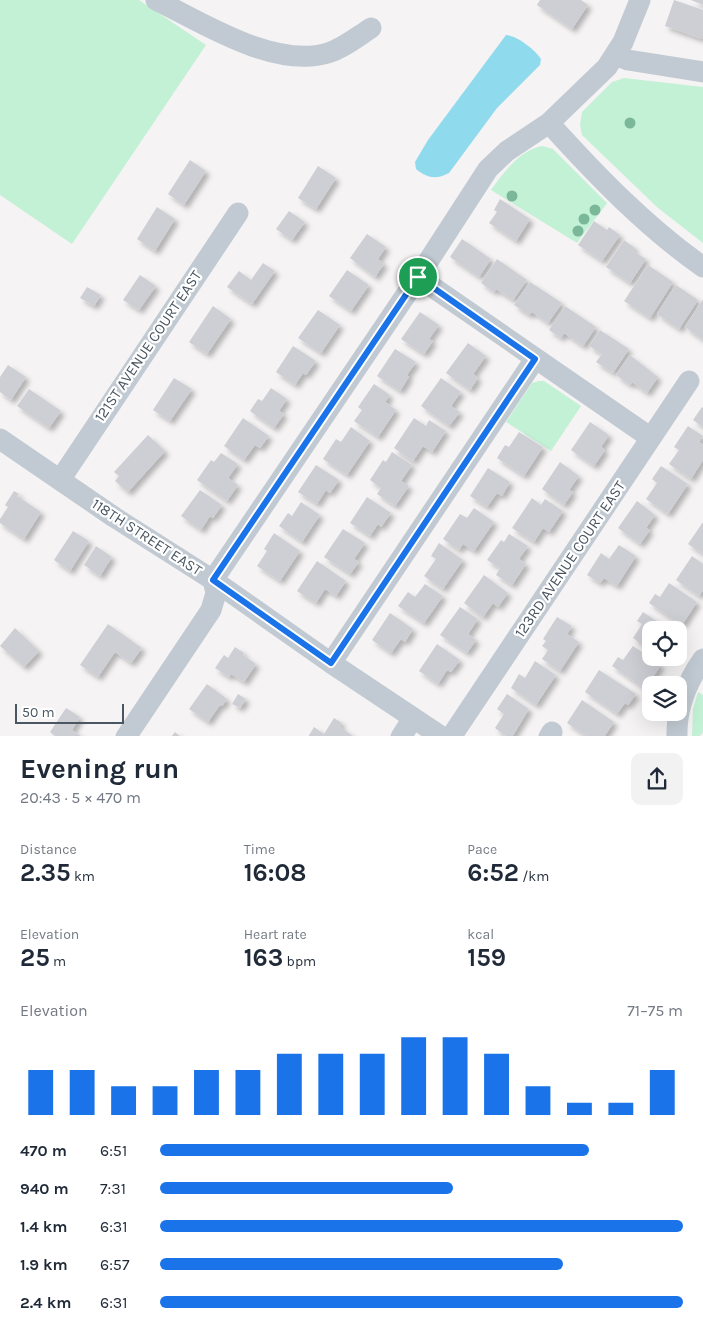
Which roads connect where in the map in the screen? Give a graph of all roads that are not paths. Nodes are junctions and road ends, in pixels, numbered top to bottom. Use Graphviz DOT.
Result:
graph roads {
  1 [pos="156,0"];
  2 [pos="640,0"];
  3 [pos="371,28"];
  4 [pos="616,55"];
  5 [pos="703,72"];
  6 [pos="549,123"];
  7 [pos="238,212"];
  8 [pos="703,267"];
  9 [pos="418,277"];
  10 [pos="535,359"];
  11 [pos="689,381"];
  12 [pos="651,438"];
  13 [pos="0,439"];
  14 [pos="60,480"];
  15 [pos="213,580"];
  16 [pos="703,659"];
  17 [pos="331,663"];
  18 [pos="697,684"];
  19 [pos="414,718"];
  20 [pos="126,736"];
  21 [pos="401,736"];
  22 [pos="442,736"];
  23 [pos="451,736"];
  24 [pos="677,736"];
  1 -- 3 [label="street"];
  2 -- 4 [label="street"];
  4 -- 5 [label="street"];
  4 -- 6 [label="street"];
  6 -- 8 [label="street"];
  6 -- 9 [label="street"];
  7 -- 14 [label="street, 121ST AVENUE COURT EAST"];
  9 -- 10 [label="street"];
  9 -- 15 [label="street"];
  10 -- 12 [label="street"];
  10 -- 17 [label="street"];
  11 -- 12 [label="street, 123RD AVENUE COURT EAST"];
  12 -- 23 [label="street, 123RD AVENUE COURT EAST"];
  13 -- 14 [label="street, 118TH STREET EAST"];
  14 -- 15 [label="street, 118TH STREET EAST"];
  15 -- 17 [label="street, 118TH STREET EAST"];
  15 -- 20 [label="street"];
  16 -- 18 [label="street"];
  17 -- 19 [label="street, 118TH STREET EAST"];
  18 -- 24 [label="street"];
  19 -- 21 [label="street"];
  19 -- 22 [label="street, 118TH STREET EAST"];
}
